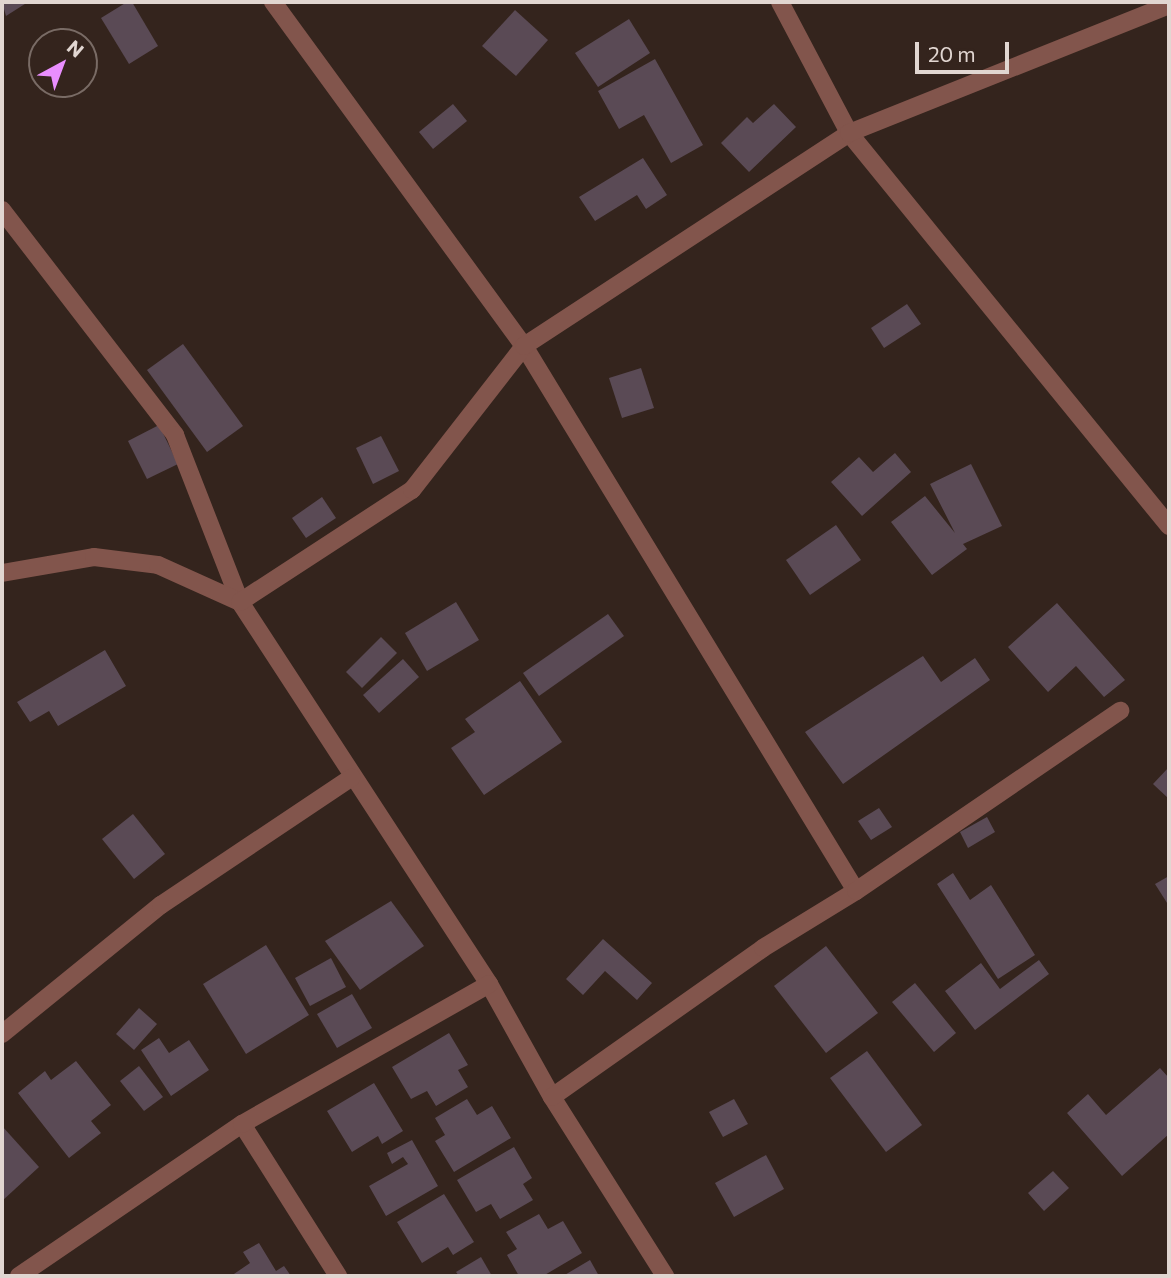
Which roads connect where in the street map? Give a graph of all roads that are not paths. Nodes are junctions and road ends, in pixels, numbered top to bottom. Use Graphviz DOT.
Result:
graph roads {
  1 [pos="273,2"];
  2 [pos="780,2"];
  3 [pos="1158,6"];
  4 [pos="849,133"];
  5 [pos="2,209"];
  6 [pos="524,346"];
  7 [pos="1169,527"];
  8 [pos="2,573"];
  9 [pos="240,602"];
  10 [pos="1120,711"];
  11 [pos="351,778"];
  12 [pos="856,891"];
  13 [pos="489,984"];
  14 [pos="2,1034"];
  15 [pos="552,1097"];
  16 [pos="242,1124"];
  17 [pos="19,1276"];
  18 [pos="338,1276"];
  19 [pos="665,1276"];
  1 -- 6 [label="street"];
  2 -- 4 [label="street"];
  3 -- 4 [label="street"];
  4 -- 6 [label="street"];
  4 -- 7 [label="street"];
  5 -- 9 [label="street"];
  6 -- 9 [label="street"];
  6 -- 12 [label="street"];
  8 -- 9 [label="street"];
  9 -- 11 [label="street"];
  10 -- 12 [label="street"];
  11 -- 13 [label="street"];
  11 -- 14 [label="street"];
  12 -- 15 [label="street"];
  13 -- 15 [label="street"];
  13 -- 16 [label="street"];
  15 -- 19 [label="street"];
  16 -- 17 [label="street"];
  16 -- 18 [label="street"];
}
